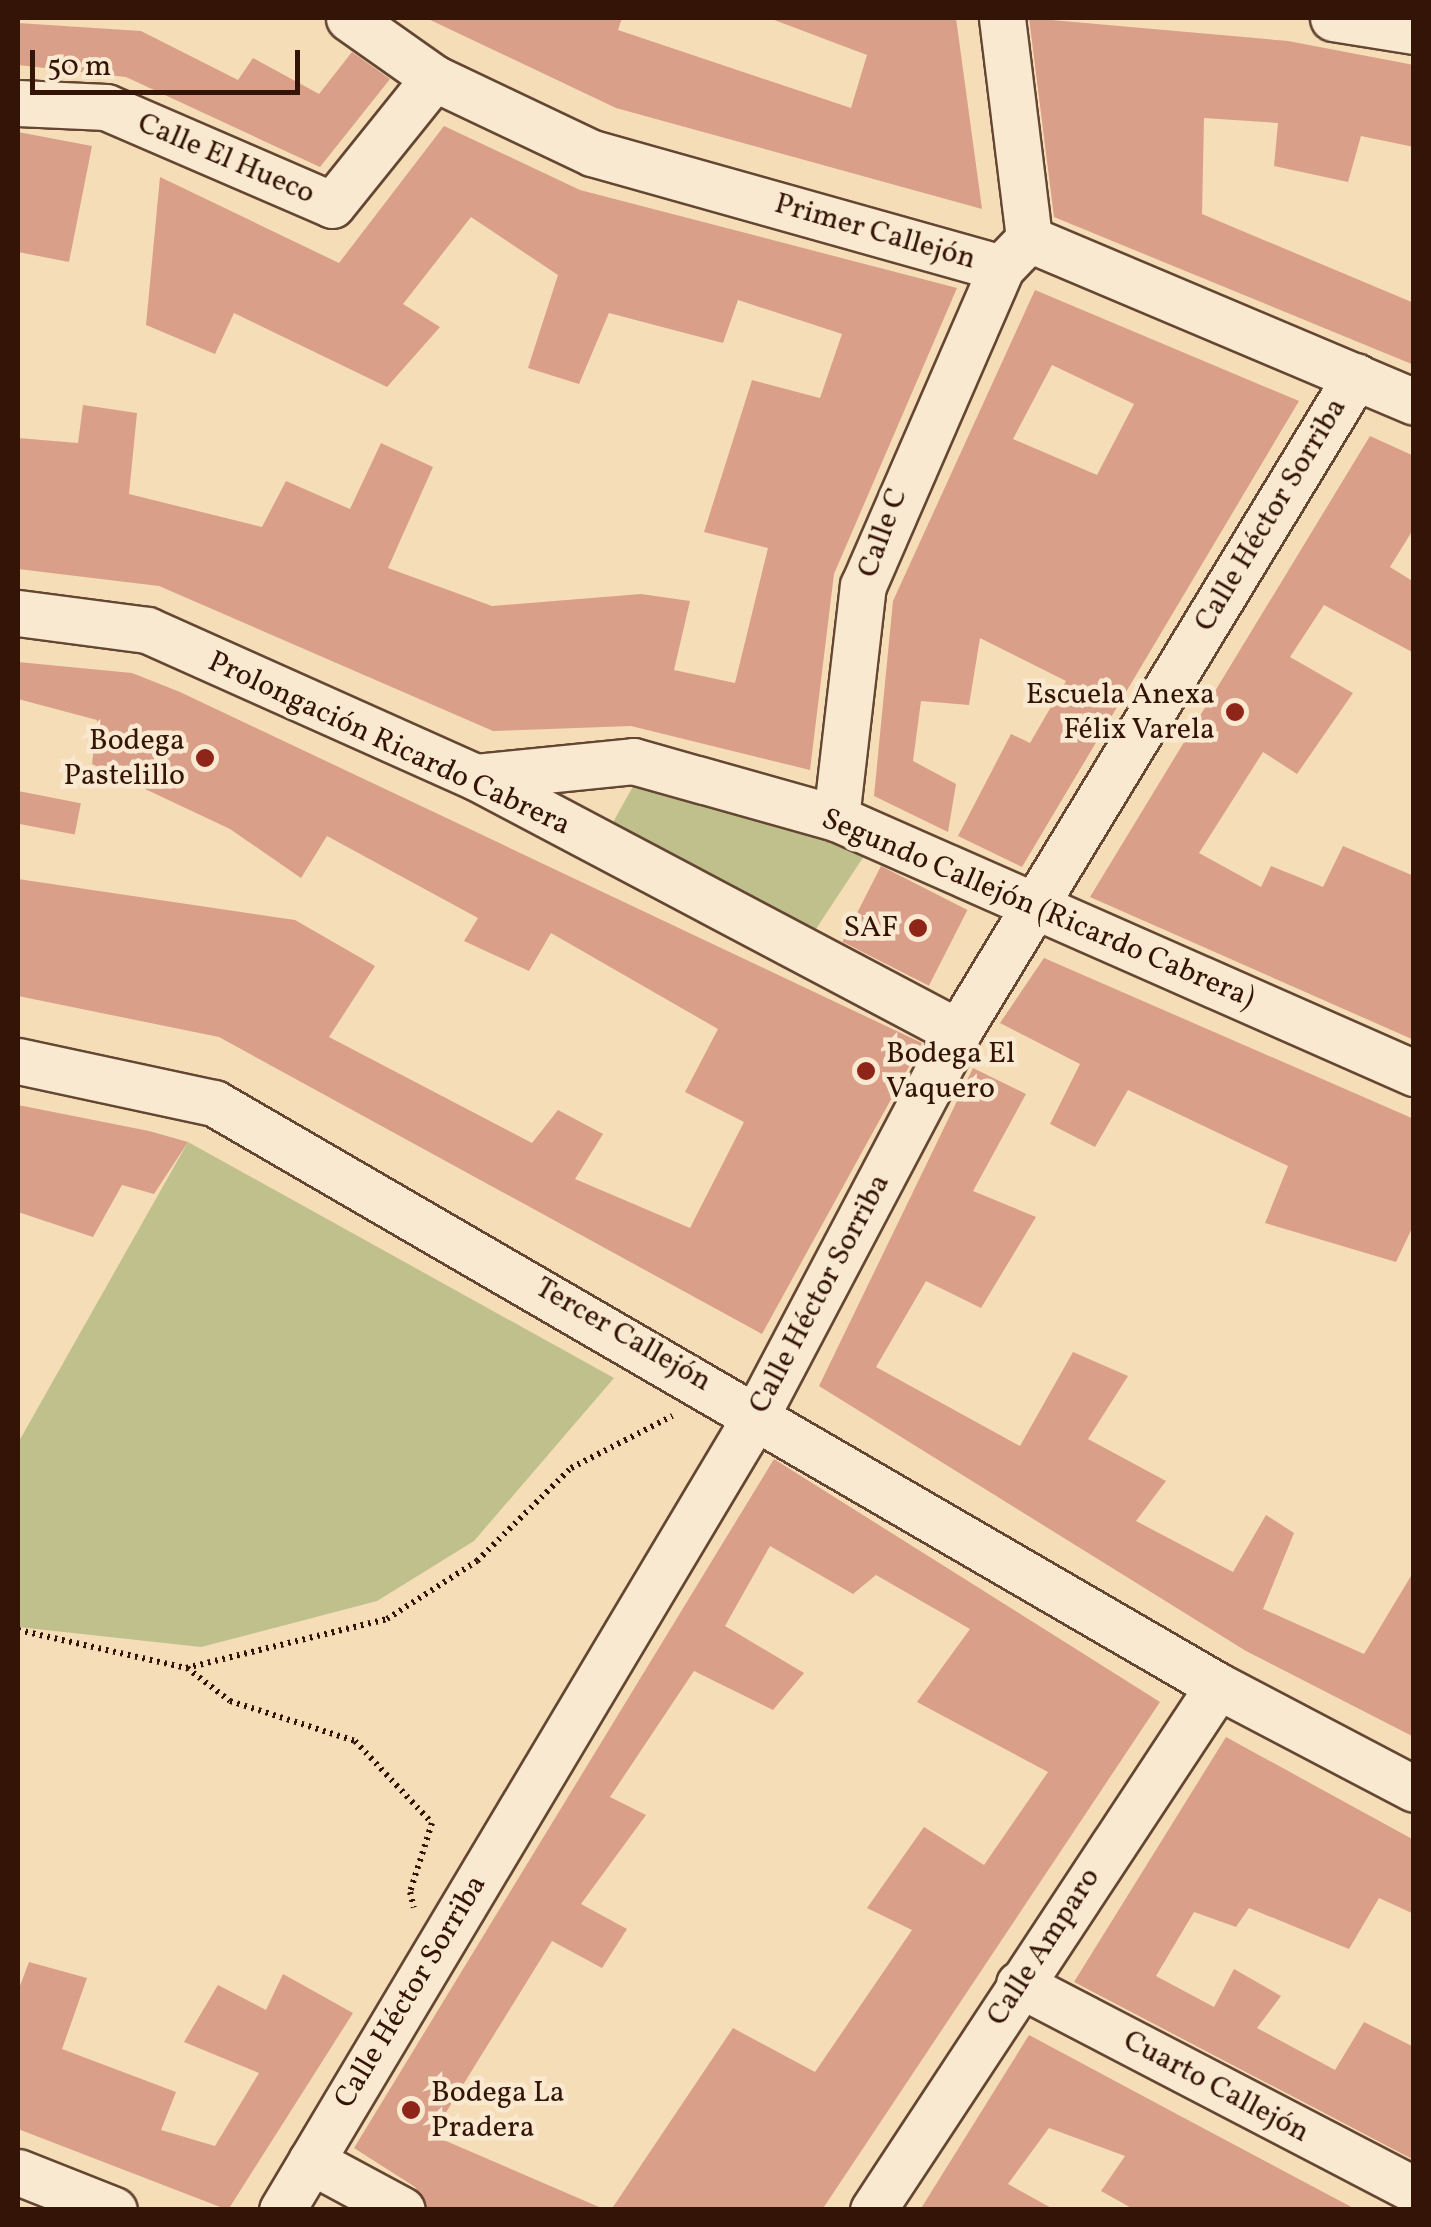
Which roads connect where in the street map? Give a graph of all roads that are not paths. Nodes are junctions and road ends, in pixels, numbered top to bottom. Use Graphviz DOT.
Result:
graph roads {
  1 [pos="350,18"];
  2 [pos="1002,18"];
  3 [pos="1333,18"];
  4 [pos="1414,30"];
  5 [pos="434,78"];
  6 [pos="18,103"];
  7 [pos="1015,254"];
  8 [pos="1356,376"];
  9 [pos="1414,402"];
  10 [pos="18,613"];
  11 [pos="476,778"];
  12 [pos="836,818"];
  13 [pos="1035,906"];
  14 [pos="958,1032"];
  15 [pos="18,1061"];
  16 [pos="1414,1073"];
  17 [pos="758,1412"];
  18 [pos="1218,1686"];
  19 [pos="1414,1789"];
  20 [pos="1019,1984"];
  21 [pos="311,2162"];
  22 [pos="18,2172"];
  23 [pos="1414,2190"];
  24 [pos="114,2210"];
  25 [pos="282,2210"];
  26 [pos="402,2210"];
  27 [pos="873,2210"];
  1 -- 5 [label="street, Primer Callejón"];
  2 -- 7 [label="street"];
  3 -- 4 [label="street"];
  5 -- 6 [label="street, Calle El Hueco"];
  5 -- 7 [label="street, Primer Callejón"];
  7 -- 8 [label="street, Primer Callejón"];
  7 -- 12 [label="street, Calle C"];
  8 -- 9 [label="street, Primer Callejón"];
  8 -- 13 [label="street, Calle Héctor Sorriba"];
  10 -- 11 [label="street, Prolongación Ricardo Cabrera"];
  11 -- 12 [label="street, Segundo Callejón (Ricardo Cabrera)"];
  11 -- 14 [label="street, Prolongación Ricardo Cabrera"];
  12 -- 13 [label="street, Segundo Callejón (Ricardo Cabrera)"];
  13 -- 14 [label="street, Calle Héctor Sorriba"];
  13 -- 16 [label="street, Segundo Callejón (Ricardo Cabrera)"];
  14 -- 17 [label="street, Calle Héctor Sorriba"];
  15 -- 17 [label="street, Tercer Callejón"];
  17 -- 18 [label="street, Tercer Callejón"];
  17 -- 21 [label="street, Calle Héctor Sorriba"];
  18 -- 19 [label="street, Tercer Callejón"];
  18 -- 20 [label="street, Calle Amparo"];
  20 -- 23 [label="street, Cuarto Callejón"];
  20 -- 27 [label="street, Calle Amparo"];
  21 -- 25 [label="street, Calle Héctor Sorriba"];
  21 -- 26 [label="street"];
  22 -- 24 [label="street"];
}
